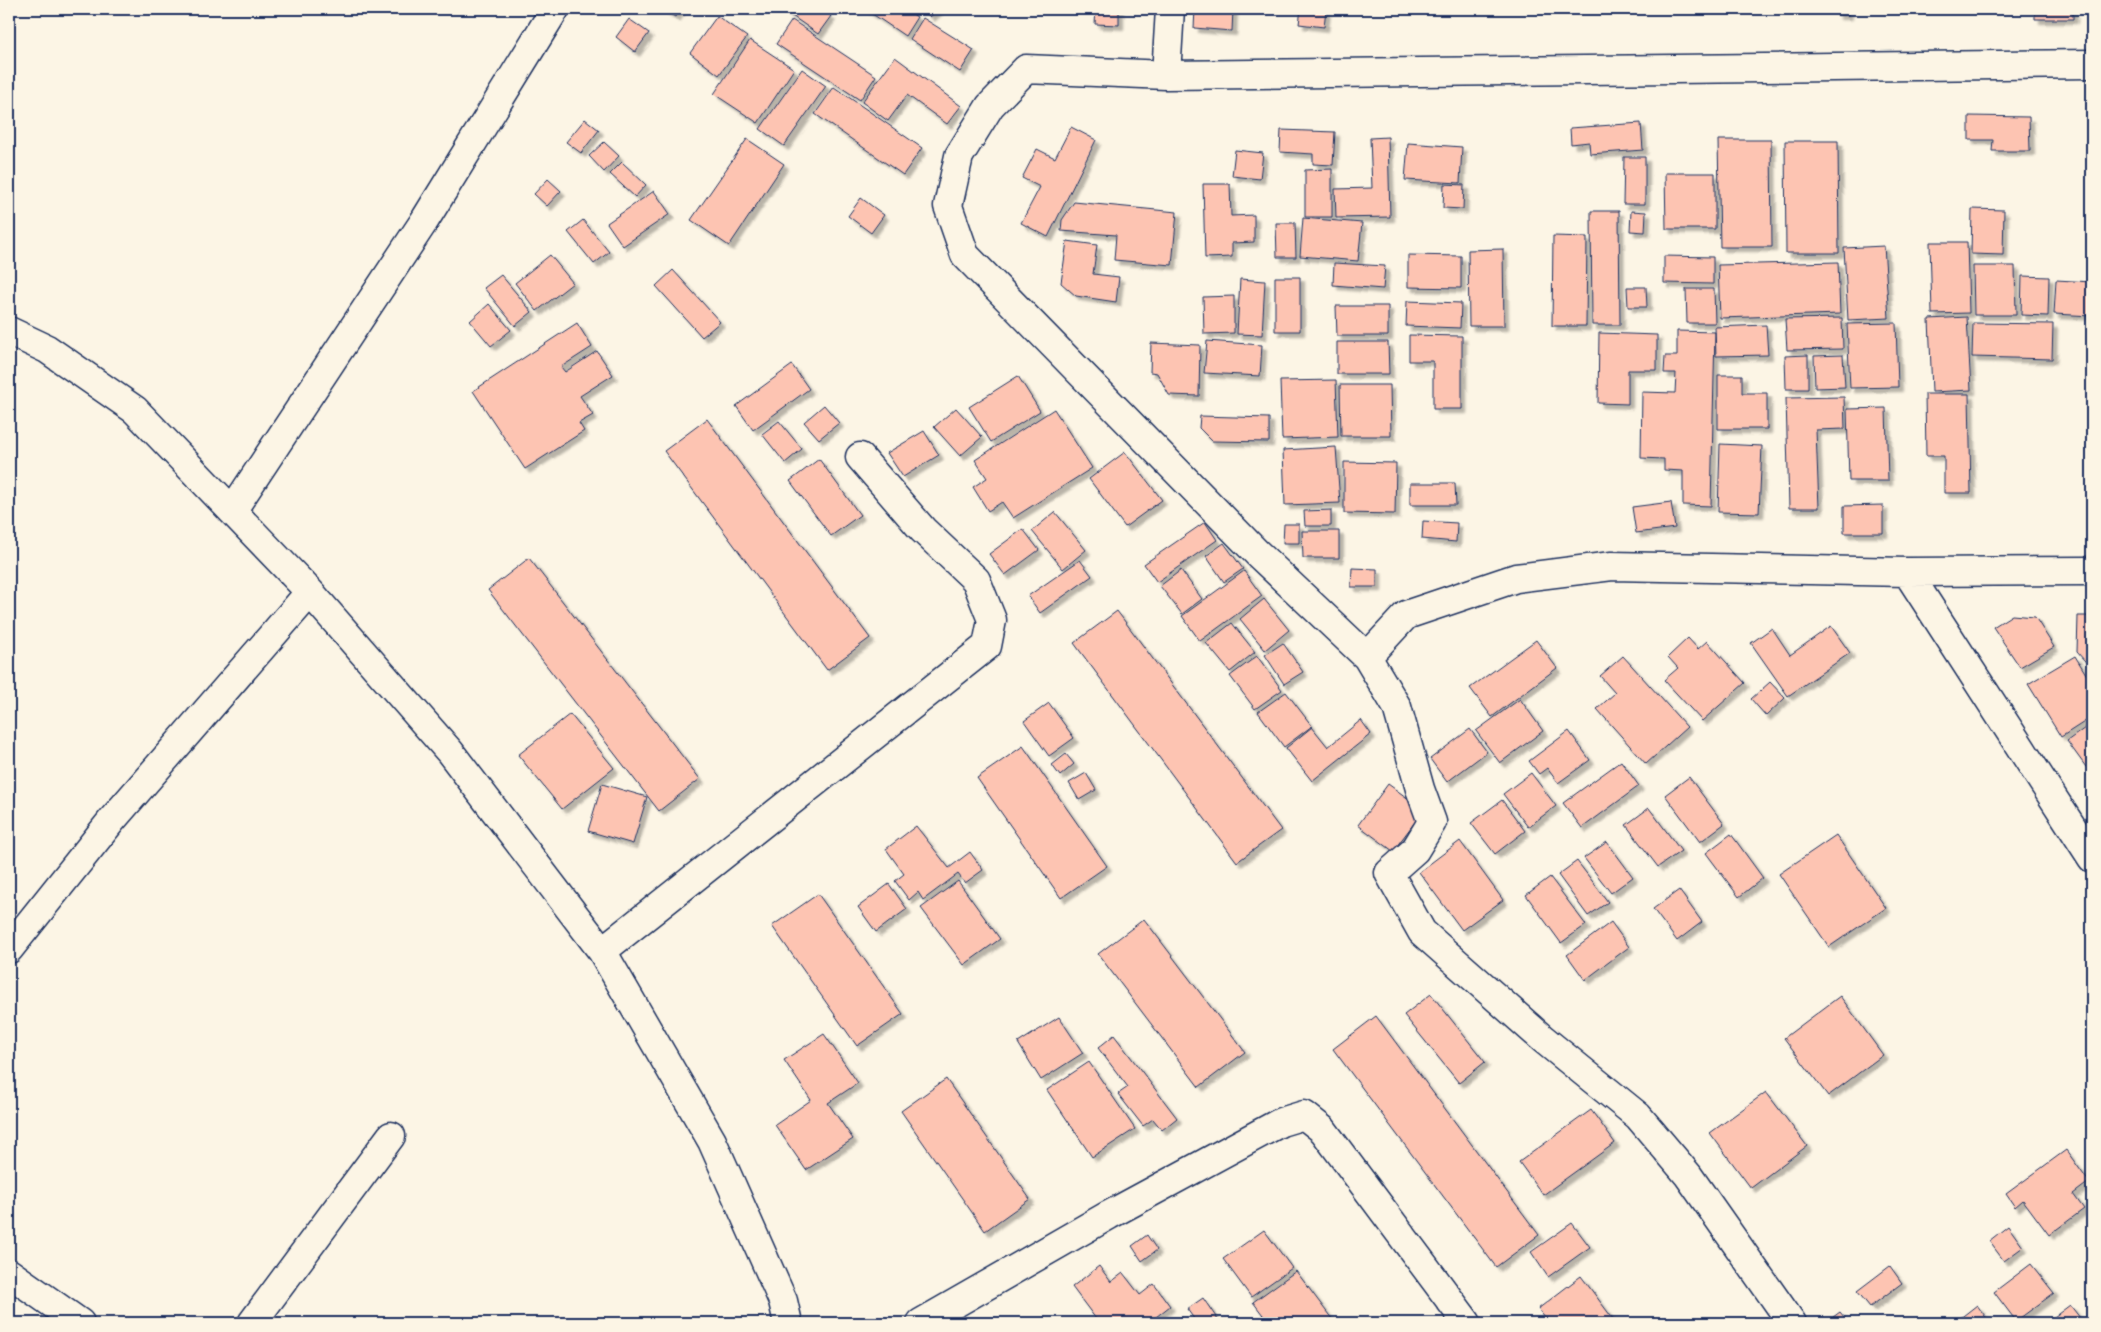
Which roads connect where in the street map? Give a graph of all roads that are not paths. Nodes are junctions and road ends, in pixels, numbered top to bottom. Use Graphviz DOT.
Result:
graph roads {
  1 [pos="555,9"];
  2 [pos="1170,9"];
  3 [pos="2092,64"];
  4 [pos="1166,75"];
  5 [pos="9,331"];
  6 [pos="860,457"];
  7 [pos="232,511"];
  8 [pos="2092,571"];
  9 [pos="1907,572"];
  10 [pos="310,592"];
  11 [pos="1367,656"];
  12 [pos="2092,858"];
  13 [pos="9,950"];
  14 [pos="602,951"];
  15 [pos="391,1136"];
  16 [pos="9,1274"];
  17 [pos="80,1323"];
  18 [pos="252,1323"];
  19 [pos="788,1323"];
  20 [pos="921,1323"];
  21 [pos="1467,1323"];
  22 [pos="1792,1323"];
  1 -- 7 [label="street"];
  2 -- 4 [label="street"];
  3 -- 4 [label="street"];
  4 -- 11 [label="street"];
  5 -- 7 [label="street"];
  6 -- 14 [label="street"];
  7 -- 10 [label="street"];
  8 -- 9 [label="street"];
  9 -- 11 [label="street"];
  9 -- 12 [label="street"];
  10 -- 13 [label="street"];
  10 -- 14 [label="street"];
  11 -- 22 [label="street"];
  14 -- 19 [label="street"];
  15 -- 18 [label="street"];
  16 -- 17 [label="street"];
  20 -- 21 [label="street"];
}
